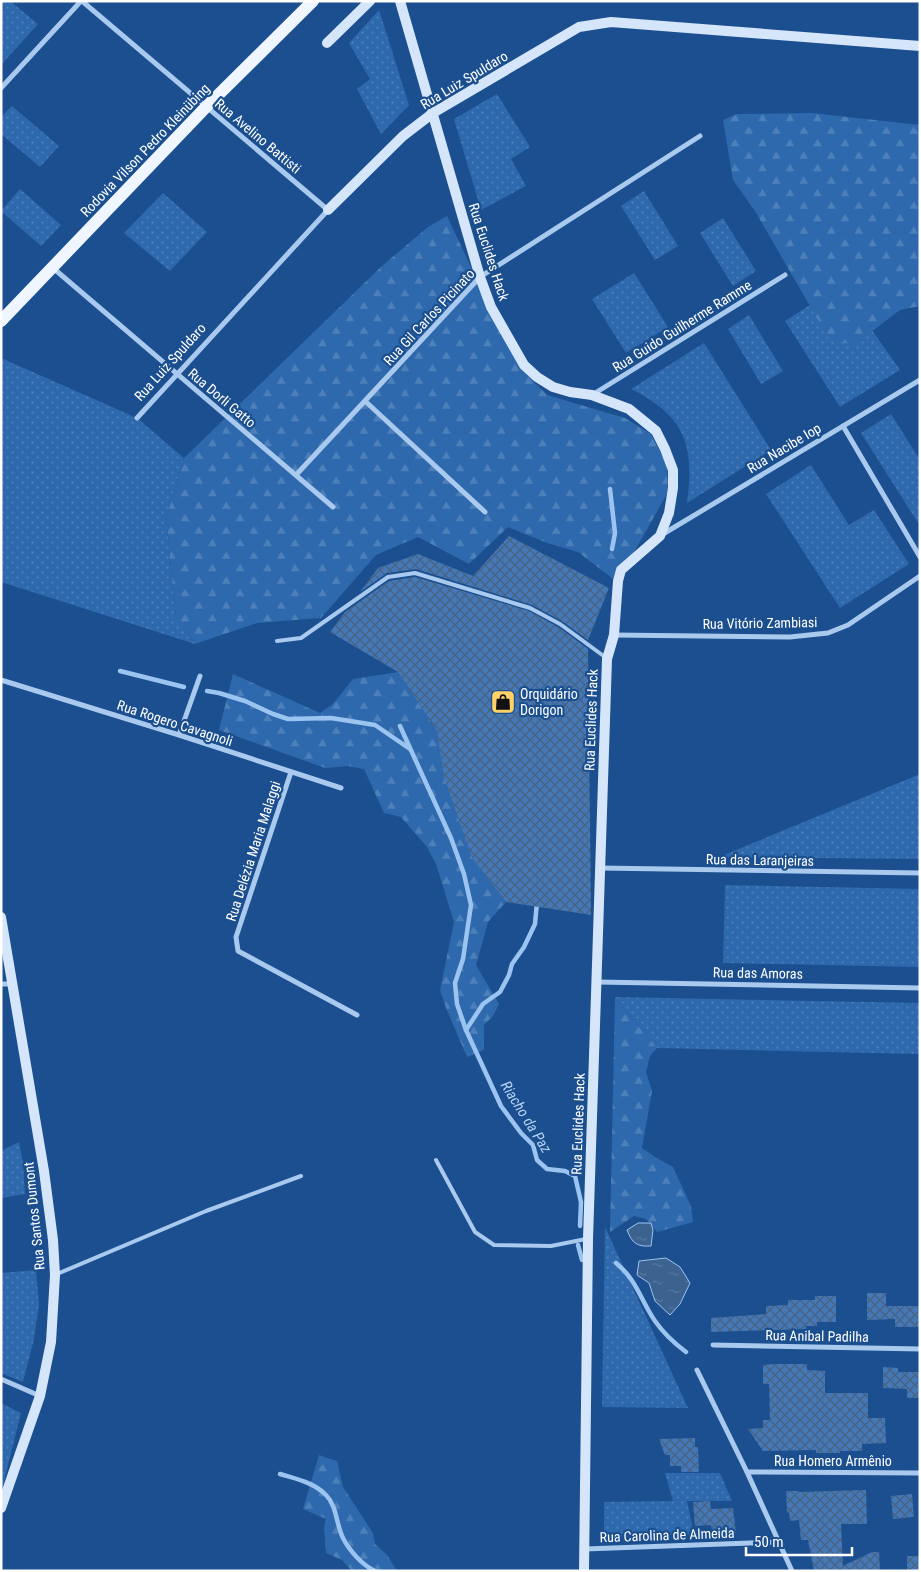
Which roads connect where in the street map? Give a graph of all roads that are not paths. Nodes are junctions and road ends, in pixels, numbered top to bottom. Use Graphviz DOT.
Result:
graph roads {
  1 [pos="82,1"];
  2 [pos="313,1"];
  3 [pos="370,1"];
  4 [pos="400,1"];
  5 [pos="327,44"];
  6 [pos="920,46"];
  7 [pos="1,88"];
  8 [pos="206,107"];
  9 [pos="433,113"];
  10 [pos="700,136"];
  11 [pos="328,210"];
  12 [pos="53,268"];
  13 [pos="784,275"];
  14 [pos="480,277"];
  15 [pos="1,321"];
  16 [pos="176,374"];
  17 [pos="920,380"];
  18 [pos="592,395"];
  19 [pos="365,401"];
  20 [pos="137,418"];
  21 [pos="843,426"];
  22 [pos="296,475"];
  23 [pos="333,507"];
  24 [pos="485,512"];
  25 [pos="660,536"];
  26 [pos="920,557"];
  27 [pos="920,576"];
  28 [pos="614,634"];
  29 [pos="277,641"];
  30 [pos="607,659"];
  31 [pos="200,676"];
  32 [pos="1,680"];
  33 [pos="179,735"];
  34 [pos="291,772"];
  35 [pos="342,788"];
  36 [pos="599,868"];
  37 [pos="920,873"];
  38 [pos="1,917"];
  39 [pos="596,982"];
  40 [pos="1,984"];
  41 [pos="14,984"];
  42 [pos="920,988"];
  43 [pos="358,1015"];
  44 [pos="436,1160"];
  45 [pos="301,1176"];
  46 [pos="588,1239"];
  47 [pos="55,1275"];
  48 [pos="713,1345"];
  49 [pos="920,1349"];
  50 [pos="697,1370"];
  51 [pos="1,1379"];
  52 [pos="40,1396"];
  53 [pos="747,1472"];
  54 [pos="920,1473"];
  55 [pos="1,1508"];
  56 [pos="779,1542"];
  57 [pos="585,1549"];
  58 [pos="584,1571"];
  59 [pos="792,1571"];
  1 -- 7 [label="street"];
  1 -- 8 [label="street, Rua Avelino Battisti"];
  2 -- 8 [label="main road, Rodovia Vilson Pedro Kleinübing"];
  3 -- 5 [label="street"];
  4 -- 9 [label="street, Rua Euclides Hack"];
  6 -- 9 [label="street, Rua Luiz Spuldaro"];
  8 -- 11 [label="street, Rua Avelino Battisti"];
  8 -- 12 [label="main road, Rodovia Vilson Pedro Kleinübing"];
  9 -- 11 [label="street, Rua Luiz Spuldaro"];
  9 -- 14 [label="street, Rua Euclides Hack"];
  10 -- 14 [label="street, Rua Gil Carlos Picinato"];
  11 -- 16 [label="street, Rua Luiz Spuldaro"];
  12 -- 15 [label="main road, Rodovia Vilson Pedro Kleinübing"];
  12 -- 16 [label="street, Rua Dorli Gatto"];
  13 -- 18 [label="street, Rua Guido Guilherme Ramme"];
  14 -- 18 [label="street, Rua Euclides Hack"];
  14 -- 19 [label="street, Rua Gil Carlos Picinato"];
  16 -- 20 [label="street, Rua Luiz Spuldaro"];
  16 -- 22 [label="street, Rua Dorli Gatto"];
  17 -- 21 [label="street, Rua Nacibe Iop"];
  18 -- 25 [label="street, Rua Euclides Hack"];
  19 -- 22 [label="street, Rua Gil Carlos Picinato"];
  19 -- 24 [label="street"];
  21 -- 25 [label="street, Rua Nacibe Iop"];
  21 -- 26 [label="street"];
  22 -- 23 [label="street, Rua Dorli Gatto"];
  25 -- 28 [label="street, Rua Euclides Hack"];
  27 -- 28 [label="street, Rua Vitório Zambiasi"];
  28 -- 30 [label="street, Rua Euclides Hack"];
  29 -- 30 [label="lane"];
  30 -- 36 [label="street, Rua Euclides Hack"];
  31 -- 33 [label="street"];
  32 -- 33 [label="street, Rua Rogero Cavagnoli"];
  33 -- 34 [label="street, Rua Rogero Cavagnoli"];
  34 -- 35 [label="street, Rua Rogero Cavagnoli"];
  34 -- 43 [label="street, Rua Delézia Maria Malaggi"];
  36 -- 37 [label="street, Rua das Laranjeiras"];
  36 -- 39 [label="street, Rua Euclides Hack"];
  38 -- 41 [label="street, Rua Santos Dumont"];
  39 -- 42 [label="street, Rua das Amoras"];
  39 -- 46 [label="street, Rua Euclides Hack"];
  40 -- 41 [label="street"];
  41 -- 47 [label="street, Rua Santos Dumont"];
  44 -- 46 [label="lane"];
  45 -- 47 [label="lane"];
  46 -- 57 [label="street, Rua Euclides Hack"];
  47 -- 52 [label="street, Rua Santos Dumont"];
  48 -- 49 [label="street, Rua Anibal Padilha"];
  50 -- 53 [label="street"];
  51 -- 52 [label="street"];
  52 -- 55 [label="street, Rua Santos Dumont"];
  53 -- 54 [label="street, Rua Homero Armênio"];
  53 -- 56 [label="street"];
  56 -- 57 [label="street, Rua Carolina de Almeida"];
  56 -- 59 [label="street"];
  57 -- 58 [label="street, Rua Euclides Hack"];
}
